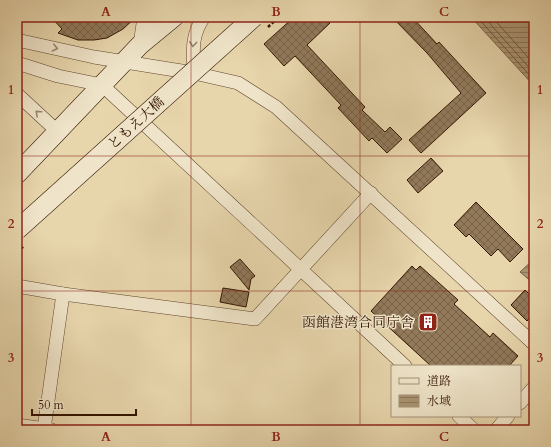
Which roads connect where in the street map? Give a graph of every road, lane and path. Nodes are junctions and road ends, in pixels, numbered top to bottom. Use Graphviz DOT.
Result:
graph roads {
  1 [pos="151,17"];
  2 [pos="174,17"];
  3 [pos="204,17"];
  4 [pos="254,17"];
  5 [pos="17,40"];
  6 [pos="140,45"];
  7 [pos="126,61"];
  8 [pos="17,62"];
  9 [pos="194,73"];
  10 [pos="102,85"];
  11 [pos="17,94"];
  12 [pos="58,132"];
  13 [pos="17,174"];
  14 [pos="371,193"];
  15 [pos="17,230"];
  16 [pos="300,270"];
  17 [pos="17,286"];
  18 [pos="64,294"];
  19 [pos="534,344"];
  20 [pos="404,365"];
  21 [pos="534,387"];
  22 [pos="521,402"];
  23 [pos="460,417"];
  24 [pos="507,417"];
  25 [pos="17,425"];
  26 [pos="48,429"];
  27 [pos="474,430"];
  28 [pos="496,430"];
  1 -- 6 [label="street"];
  2 -- 6 [label="street"];
  3 -- 9 [label="street, one-way"];
  4 -- 15 [label="street, ともえ大橋, bridge"];
  5 -- 7 [label="street, one-way"];
  6 -- 7 [label="street"];
  7 -- 9 [label="street"];
  7 -- 10 [label="street"];
  8 -- 10 [label="street"];
  9 -- 14 [label="street"];
  10 -- 12 [label="street"];
  10 -- 16 [label="street"];
  12 -- 11 [label="street, one-way"];
  12 -- 13 [label="street"];
  14 -- 16 [label="street"];
  14 -- 19 [label="street"];
  16 -- 18 [label="street"];
  16 -- 20 [label="street"];
  17 -- 18 [label="street"];
  18 -- 26 [label="street"];
  21 -- 22 [label="street"];
  23 -- 27 [label="street"];
  24 -- 28 [label="street"];
  25 -- 26 [label="street"];
}
